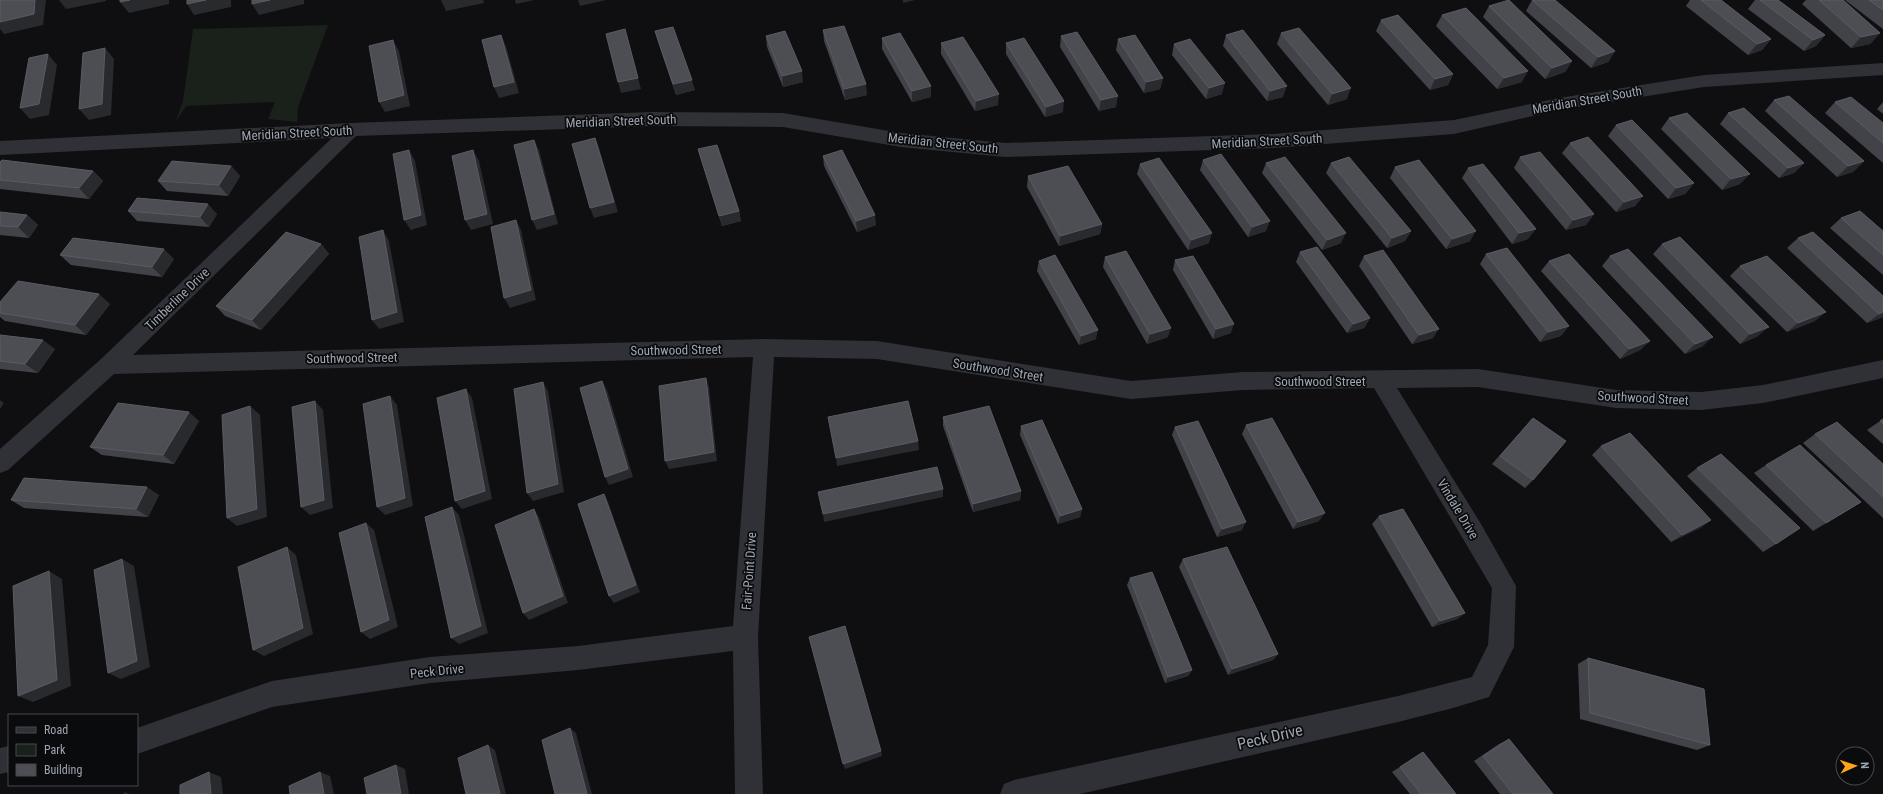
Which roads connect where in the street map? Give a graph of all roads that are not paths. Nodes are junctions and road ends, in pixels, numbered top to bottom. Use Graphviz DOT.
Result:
graph roads {
  1 [pos="1883,69"];
  2 [pos="351,130"];
  3 [pos="0,148"];
  4 [pos="764,348"];
  5 [pos="109,365"];
  6 [pos="1883,369"];
  7 [pos="1380,380"];
  8 [pos="0,463"];
  9 [pos="745,637"];
  10 [pos="1502,647"];
  11 [pos="138,740"];
  12 [pos="749,794"];
  13 [pos="1014,794"];
  1 -- 2 [label="street, Meridian Street South"];
  2 -- 3 [label="street, Meridian Street South"];
  2 -- 5 [label="street, Timberline Drive"];
  4 -- 5 [label="street, Southwood Street"];
  4 -- 7 [label="street, Southwood Street"];
  4 -- 9 [label="street, Fair-Point Drive"];
  5 -- 8 [label="street, Timberline Drive"];
  6 -- 7 [label="street, Southwood Street"];
  7 -- 10 [label="street, Vindale Drive"];
  9 -- 11 [label="street, Peck Drive"];
  9 -- 12 [label="street, Fair-Point Drive"];
  10 -- 13 [label="street, Peck Drive"];
}
